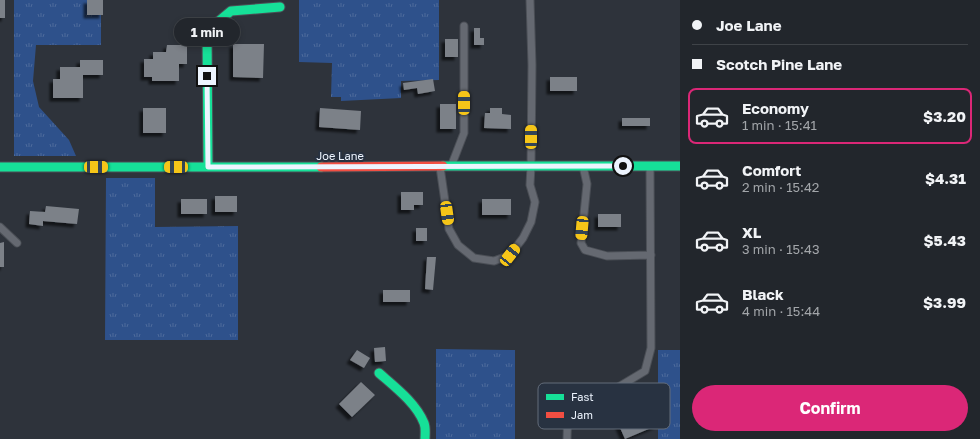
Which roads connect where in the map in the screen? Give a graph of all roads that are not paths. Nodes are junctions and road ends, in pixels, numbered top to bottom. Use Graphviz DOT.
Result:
graph roads {
  1 [pos="530,0"];
  2 [pos="280,7"];
  3 [pos="464,26"];
  4 [pos="440,166"];
  5 [pos="451,166"];
  6 [pos="531,166"];
  7 [pos="583,166"];
  8 [pos="650,166"];
  9 [pos="680,166"];
  10 [pos="0,167"];
  11 [pos="208,167"];
  12 [pos="0,227"];
  13 [pos="17,243"];
  14 [pos="650,254"];
  15 [pos="379,373"];
  16 [pos="625,383"];
  17 [pos="567,429"];
  18 [pos="425,439"];
  19 [pos="567,439"];
  1 -- 6 [label="lane"];
  2 -- 11 [label="street"];
  3 -- 5 [label="lane"];
  4 -- 5 [label="street, Joe Lane"];
  4 -- 6 [label="lane"];
  4 -- 11 [label="street, Joe Lane"];
  5 -- 6 [label="street, Joe Lane"];
  6 -- 7 [label="street, Joe Lane"];
  7 -- 8 [label="street, Joe Lane"];
  7 -- 14 [label="lane"];
  8 -- 9 [label="street, Joe Lane"];
  8 -- 14 [label="lane"];
  10 -- 11 [label="street, Joe Lane"];
  12 -- 13 [label="lane"];
  14 -- 16 [label="lane"];
  15 -- 18 [label="street"];
  17 -- 19 [label="lane"];
}
